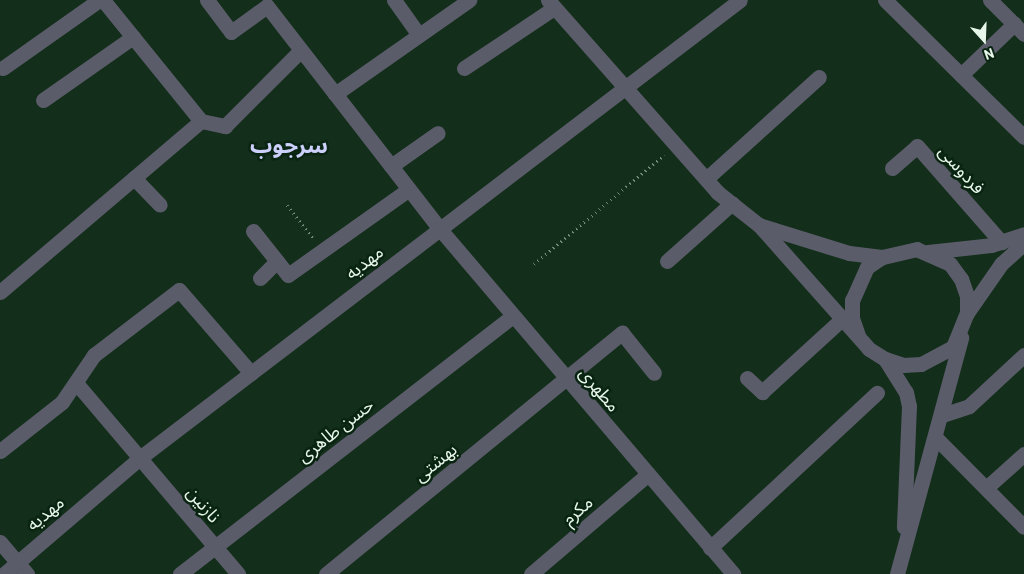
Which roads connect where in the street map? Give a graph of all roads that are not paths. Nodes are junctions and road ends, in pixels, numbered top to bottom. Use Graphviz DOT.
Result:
graph roads {
  1 [pos="99,0"];
  2 [pos="103,0"];
  3 [pos="207,0"];
  4 [pos="394,0"];
  5 [pos="469,0"];
  6 [pos="740,0"];
  7 [pos="885,0"];
  8 [pos="990,0"];
  9 [pos="266,3"];
  10 [pos="551,4"];
  11 [pos="1019,29"];
  12 [pos="419,35"];
  13 [pos="132,36"];
  14 [pos="301,50"];
  15 [pos="3,68"];
  16 [pos="464,68"];
  17 [pos="961,75"];
  18 [pos="819,77"];
  19 [pos="624,86"];
  20 [pos="335,94"];
  21 [pos="43,100"];
  22 [pos="201,121"];
  23 [pos="438,133"];
  24 [pos="1024,137"];
  25 [pos="391,166"];
  26 [pos="892,168"];
  27 [pos="134,178"];
  28 [pos="706,179"];
  29 [pos="409,189"];
  30 [pos="732,203"];
  31 [pos="160,205"];
  32 [pos="759,225"];
  33 [pos="439,228"];
  34 [pos="253,231"];
  35 [pos="1024,234"];
  36 [pos="1001,242"];
  37 [pos="1024,243"];
  38 [pos="925,252"];
  39 [pos="882,256"];
  40 [pos="276,261"];
  41 [pos="667,261"];
  42 [pos="260,278"];
  43 [pos="0,292"];
  44 [pos="967,314"];
  45 [pos="514,316"];
  46 [pos="842,318"];
  47 [pos="962,331"];
  48 [pos="858,335"];
  49 [pos="1024,355"];
  50 [pos="885,359"];
  51 [pos="251,373"];
  52 [pos="654,374"];
  53 [pos="747,378"];
  54 [pos="567,379"];
  55 [pos="77,384"];
  56 [pos="877,392"];
  57 [pos="942,415"];
  58 [pos="936,438"];
  59 [pos="0,451"];
  60 [pos="1024,454"];
  61 [pos="142,457"];
  62 [pos="648,474"];
  63 [pos="986,488"];
  64 [pos="1024,527"];
  65 [pos="0,542"];
  66 [pos="215,546"];
  67 [pos="710,548"];
  68 [pos="902,551"];
  69 [pos="16,562"];
  70 [pos="726,572"];
  71 [pos="4,574"];
  72 [pos="27,574"];
  73 [pos="180,574"];
  74 [pos="238,574"];
  75 [pos="326,574"];
  76 [pos="531,574"];
  77 [pos="897,574"];
  1 -- 15 [label="street"];
  2 -- 13 [label="street"];
  3 -- 9 [label="street"];
  4 -- 12 [label="street"];
  5 -- 12 [label="street"];
  6 -- 19 [label="street, مهدیه"];
  7 -- 17 [label="street"];
  8 -- 11 [label="street"];
  9 -- 14 [label="street, مطهری"];
  10 -- 16 [label="street"];
  10 -- 19 [label="street"];
  11 -- 17 [label="street"];
  12 -- 20 [label="street"];
  13 -- 21 [label="street"];
  13 -- 22 [label="street"];
  14 -- 20 [label="street, مطهری"];
  14 -- 22 [label="street"];
  17 -- 24 [label="street"];
  18 -- 28 [label="street"];
  19 -- 28 [label="street"];
  19 -- 33 [label="street, مهدیه"];
  20 -- 25 [label="street, مطهری"];
  22 -- 27 [label="street"];
  23 -- 25 [label="street"];
  25 -- 29 [label="street, مطهری"];
  26 -- 36 [label="street, فردوسی"];
  27 -- 31 [label="street"];
  27 -- 43 [label="street"];
  28 -- 30 [label="street"];
  29 -- 33 [label="street, مطهری"];
  29 -- 40 [label="street"];
  30 -- 32 [label="street"];
  30 -- 41 [label="street"];
  32 -- 39 [label="street"];
  32 -- 46 [label="street"];
  33 -- 45 [label="street, مطهری"];
  33 -- 51 [label="street, مهدیه"];
  34 -- 40 [label="street"];
  35 -- 36 [label="street"];
  36 -- 38 [label="street"];
  37 -- 44 [label="street"];
  38 -- 39 [label="street"];
  38 -- 44 [label="street"];
  39 -- 48 [label="street"];
  40 -- 42 [label="street"];
  44 -- 47 [label="street"];
  45 -- 54 [label="street, مطهری"];
  45 -- 66 [label="street, حسن طاهری"];
  46 -- 48 [label="street"];
  46 -- 53 [label="street"];
  47 -- 50 [label="street"];
  47 -- 57 [label="street"];
  48 -- 50 [label="street"];
  49 -- 57 [label="street"];
  50 -- 68 [label="street"];
  51 -- 55 [label="street"];
  51 -- 61 [label="street, مهدیه"];
  52 -- 54 [label="street, بهشتی"];
  54 -- 62 [label="street, مطهری"];
  54 -- 75 [label="street, بهشتی"];
  55 -- 59 [label="street"];
  55 -- 61 [label="street, نازنین"];
  56 -- 67 [label="street"];
  57 -- 58 [label="street"];
  58 -- 63 [label="street"];
  58 -- 68 [label="street"];
  60 -- 63 [label="street"];
  61 -- 66 [label="street, نازنین"];
  61 -- 69 [label="street, مهدیه"];
  62 -- 67 [label="street, مطهری"];
  62 -- 76 [label="street, مکرم"];
  63 -- 64 [label="street"];
  65 -- 69 [label="street"];
  66 -- 73 [label="street, حسن طاهری"];
  66 -- 74 [label="street, نازنین"];
  67 -- 70 [label="street, مطهری"];
  68 -- 77 [label="street"];
  69 -- 71 [label="street, مهدیه"];
  69 -- 72 [label="street"];
}
